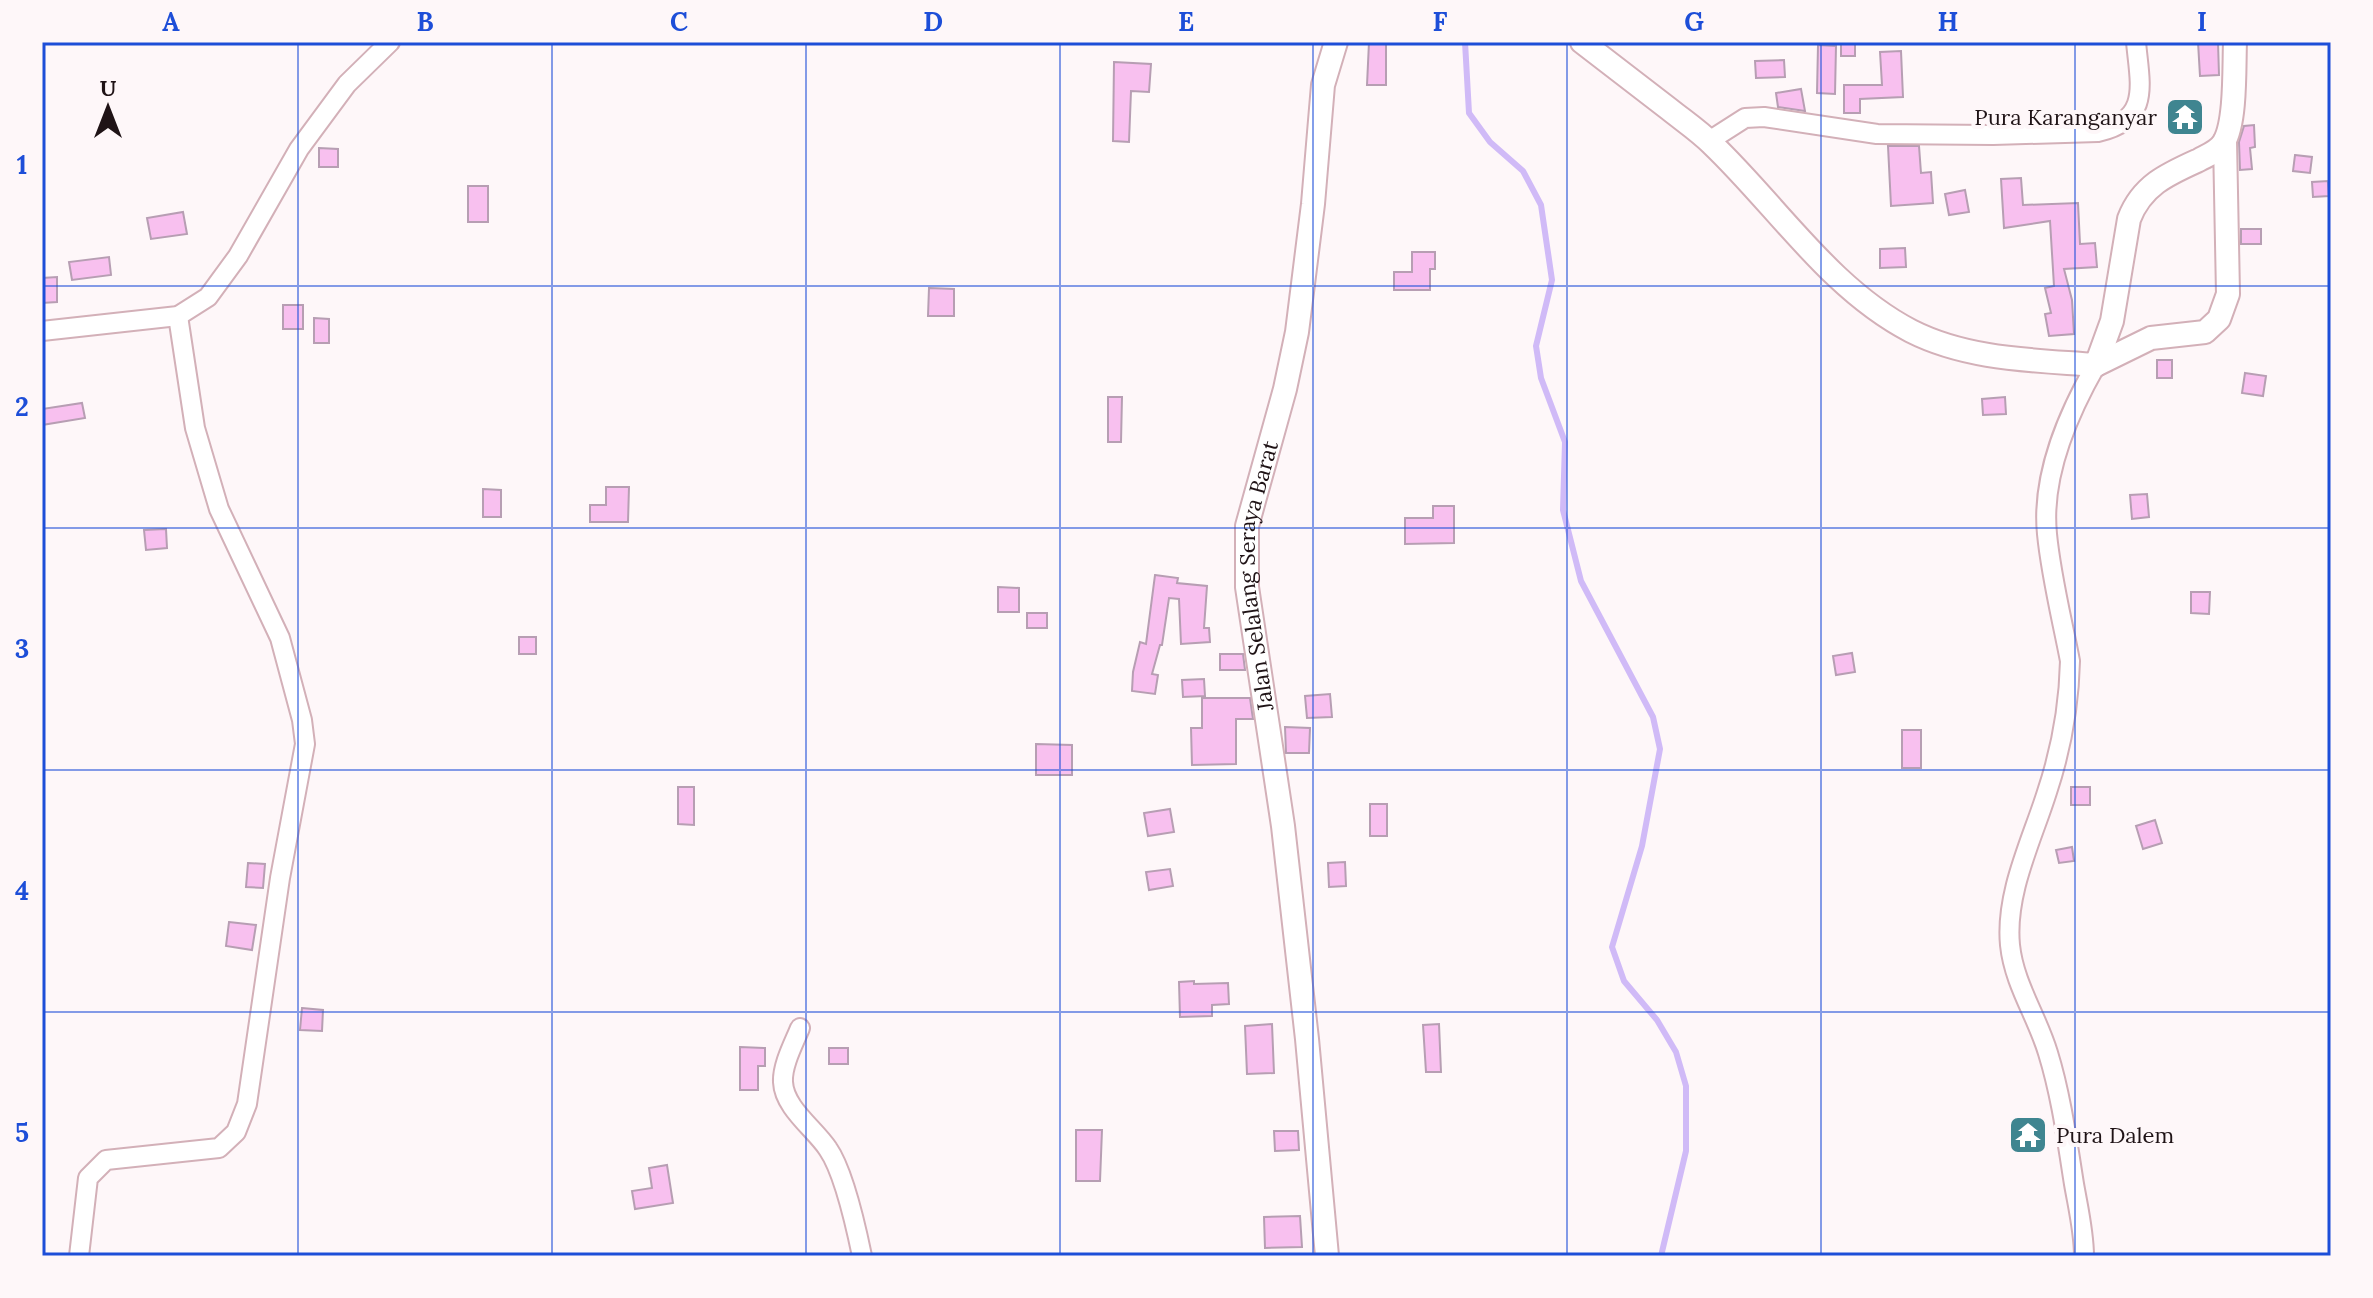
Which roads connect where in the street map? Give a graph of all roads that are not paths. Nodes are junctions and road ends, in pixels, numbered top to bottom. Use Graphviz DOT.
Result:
graph roads {
  1 [pos="390,42"];
  2 [pos="1336,42"];
  3 [pos="1582,42"];
  4 [pos="2136,42"];
  5 [pos="2235,42"];
  6 [pos="1709,141"];
  7 [pos="2225,141"];
  8 [pos="178,316"];
  9 [pos="42,331"];
  10 [pos="2096,365"];
  11 [pos="800,1028"];
  12 [pos="79,1256"];
  13 [pos="862,1256"];
  14 [pos="1327,1256"];
  15 [pos="2084,1256"];
  1 -- 8 [label="street"];
  2 -- 14 [label="street, Jalan Selalang Seraya Barat"];
  3 -- 6 [label="street"];
  4 -- 6 [label="street"];
  5 -- 7 [label="street"];
  6 -- 10 [label="street"];
  7 -- 10 [label="street"];
  7 -- 10 [label="street"];
  8 -- 9 [label="street"];
  8 -- 12 [label="street"];
  10 -- 15 [label="street"];
  11 -- 13 [label="street"];
}
